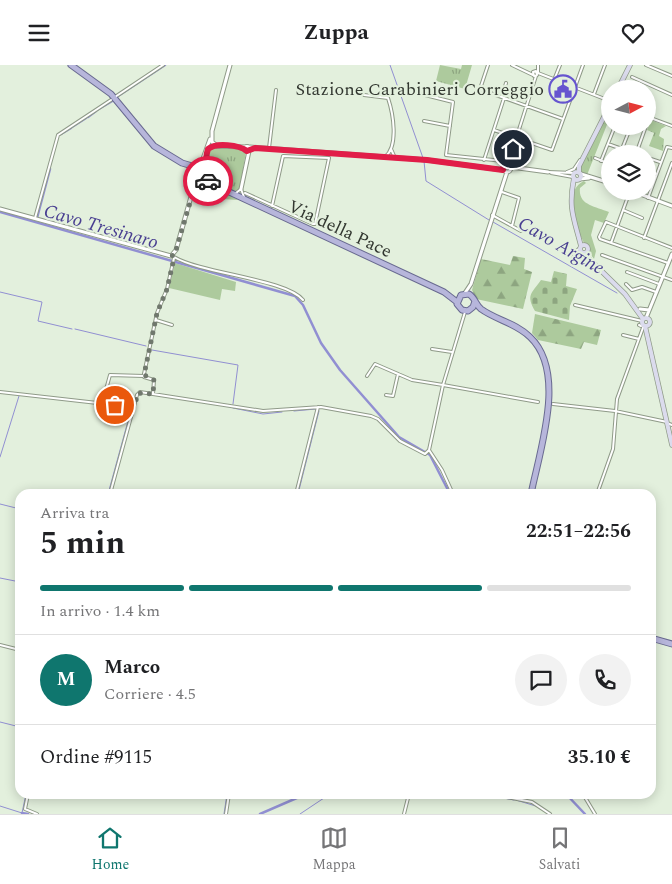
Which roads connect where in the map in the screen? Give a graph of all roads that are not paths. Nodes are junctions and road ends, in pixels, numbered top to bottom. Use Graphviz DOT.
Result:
graph roads {
  1 [pos="71,65"];
  2 [pos="163,65"];
  3 [pos="230,65"];
  4 [pos="488,65"];
  5 [pos="512,65"];
  6 [pos="538,65"];
  7 [pos="560,65"];
  8 [pos="583,65"];
  9 [pos="605,65"];
  10 [pos="630,65"];
  11 [pos="646,65"];
  12 [pos="535,74"];
  13 [pos="672,76"];
  14 [pos="632,77"];
  15 [pos="622,80"];
  16 [pos="554,81"];
  17 [pos="506,83"];
  18 [pos="574,87"];
  19 [pos="276,91"];
  20 [pos="413,92"];
  21 [pos="594,94"];
  22 [pos="364,95"];
  23 [pos="672,95"];
  24 [pos="601,97"];
  25 [pos="503,98"];
  26 [pos="113,99"];
  27 [pos="526,106"];
  28 [pos="564,119"];
  29 [pos="656,120"];
  30 [pos="424,121"];
  31 [pos="601,122"];
  32 [pos="450,126"];
  33 [pos="672,126"];
  34 [pos="494,130"];
  35 [pos="212,131"];
  36 [pos="612,135"];
  37 [pos="516,137"];
  38 [pos="608,144"];
  39 [pos="216,145"];
  40 [pos="672,148"];
  41 [pos="208,149"];
  42 [pos="269,149"];
  43 [pos="247,150"];
  44 [pos="307,154"];
  45 [pos="584,154"];
  46 [pos="206,155"];
  47 [pos="390,155"];
  48 [pos="472,159"];
  49 [pos="594,159"];
  50 [pos="484,160"];
  51 [pos="580,160"];
  52 [pos="601,161"];
  53 [pos="656,161"];
  54 [pos="660,162"];
  55 [pos="182,163"];
  56 [pos="672,163"];
  57 [pos="471,165"];
  58 [pos="200,167"];
  59 [pos="507,167"];
  60 [pos="208,168"];
  61 [pos="548,172"];
  62 [pos="566,174"];
  63 [pos="656,174"];
  64 [pos="211,176"];
  65 [pos="577,176"];
  66 [pos="195,177"];
  67 [pos="601,180"];
  68 [pos="203,183"];
  69 [pos="194,189"];
  70 [pos="241,189"];
  71 [pos="571,190"];
  72 [pos="225,191"];
  73 [pos="500,191"];
  74 [pos="245,193"];
  75 [pos="627,200"];
  76 [pos="571,201"];
  77 [pos="658,201"];
  78 [pos="252,203"];
  79 [pos="258,206"];
  80 [pos="272,206"];
  81 [pos="672,206"];
  82 [pos="0,209"];
  83 [pos="623,210"];
  84 [pos="492,215"];
  85 [pos="285,218"];
  86 [pos="642,218"];
  87 [pos="34,219"];
  88 [pos="512,226"];
  89 [pos="617,227"];
  90 [pos="520,231"];
  91 [pos="644,237"];
  92 [pos="611,243"];
  93 [pos="582,246"];
  94 [pos="672,248"];
  95 [pos="581,252"];
  96 [pos="672,253"];
  97 [pos="602,255"];
  98 [pos="174,259"];
  99 [pos="668,263"];
  100 [pos="627,272"];
  101 [pos="662,276"];
  102 [pos="672,280"];
  103 [pos="471,284"];
  104 [pos="659,284"];
  105 [pos="626,285"];
  106 [pos="444,292"];
  107 [pos="656,292"];
  108 [pos="463,294"];
  109 [pos="625,294"];
  110 [pos="471,295"];
  111 [pos="303,300"];
  112 [pos="475,301"];
  113 [pos="457,302"];
  114 [pos="575,305"];
  115 [pos="460,309"];
  116 [pos="640,309"];
  117 [pos="469,310"];
  118 [pos="482,310"];
  119 [pos="650,310"];
  120 [pos="462,317"];
  121 [pos="156,320"];
  122 [pos="644,323"];
  123 [pos="172,325"];
  124 [pos="623,335"];
  125 [pos="639,339"];
  126 [pos="432,349"];
  127 [pos="452,352"];
  128 [pos="398,374"];
  129 [pos="144,376"];
  130 [pos="367,376"];
  131 [pos="442,385"];
  132 [pos="0,392"];
  133 [pos="153,394"];
  134 [pos="386,395"];
  135 [pos="538,402"];
  136 [pos="102,404"];
  137 [pos="553,405"];
  138 [pos="134,407"];
  139 [pos="318,407"];
  140 [pos="614,411"];
  141 [pos="670,423"];
  142 [pos="672,445"];
  143 [pos="427,452"];
  144 [pos="111,489"];
  145 [pos="297,489"];
  146 [pos="451,489"];
  147 [pos="533,489"];
  148 [pos="599,489"];
  149 [pos="656,639"];
  150 [pos="672,644"];
  151 [pos="0,645"];
  152 [pos="15,649"];
  153 [pos="27,799"];
  154 [pos="228,799"];
  155 [pos="408,799"];
  156 [pos="517,799"];
  157 [pos="586,799"];
  158 [pos="37,814"];
  159 [pos="226,814"];
  160 [pos="404,814"];
  161 [pos="550,814"];
  162 [pos="595,814"];
  1 -- 26 [label="main road, Via della Pace"];
  2 -- 26 [label="street"];
  3 -- 35 [label="street"];
  4 -- 25 [label="street"];
  5 -- 12 [label="street"];
  6 -- 12 [label="street"];
  7 -- 16 [label="street"];
  8 -- 18 [label="street"];
  9 -- 21 [label="street"];
  10 -- 15 [label="main road"];
  11 -- 13 [label="street"];
  12 -- 16 [label="street"];
  12 -- 27 [label="street"];
  14 -- 23 [label="street"];
  16 -- 18 [label="street"];
  17 -- 25 [label="street"];
  18 -- 21 [label="street"];
  18 -- 28 [label="street"];
  19 -- 42 [label="street"];
  20 -- 32 [label="street"];
  21 -- 24 [label="street"];
  22 -- 47 [label="street"];
  25 -- 27 [label="street"];
  25 -- 34 [label="street"];
  26 -- 55 [label="main road, Via della Pace"];
  26 -- 87 [label="street"];
  27 -- 28 [label="street"];
  27 -- 37 [label="street"];
  28 -- 37 [label="street"];
  29 -- 33 [label="street"];
  30 -- 32 [label="street"];
  31 -- 45 [label="main road"];
  32 -- 48 [label="street"];
  34 -- 37 [label="street"];
  34 -- 50 [label="street"];
  35 -- 39 [label="street"];
  35 -- 41 [label="street"];
  36 -- 38 [label="street"];
  37 -- 59 [label="street"];
  39 -- 41 [label="street"];
  39 -- 43 [label="street"];
  40 -- 54 [label="street"];
  41 -- 46 [label="street"];
  42 -- 43 [label="street"];
  42 -- 44 [label="street"];
  43 -- 70 [label="street"];
  44 -- 47 [label="street"];
  44 -- 80 [label="street"];
  44 -- 80 [label="street"];
  45 -- 51 [label="main road"];
  45 -- 65 [label="main road"];
  46 -- 58 [label="street"];
  46 -- 60 [label="street"];
  47 -- 57 [label="street"];
  48 -- 50 [label="street"];
  48 -- 57 [label="street"];
  49 -- 52 [label="street"];
  50 -- 59 [label="street"];
  51 -- 62 [label="street"];
  51 -- 65 [label="main road"];
  53 -- 54 [label="street"];
  54 -- 63 [label="street"];
  55 -- 58 [label="main road, Via della Pace"];
  55 -- 66 [label="main road, Via della Pace"];
  56 -- 77 [label="street"];
  57 -- 59 [label="street"];
  58 -- 60 [label="main road, Via della Pace"];
  58 -- 66 [label="main road"];
  59 -- 61 [label="street"];
  59 -- 73 [label="street"];
  60 -- 64 [label="main road, Via della Pace"];
  61 -- 62 [label="street"];
  62 -- 65 [label="street"];
  62 -- 71 [label="street"];
  64 -- 68 [label="main road"];
  64 -- 72 [label="main road, Via della Pace"];
  65 -- 67 [label="street"];
  65 -- 71 [label="main road"];
  65 -- 76 [label="main road"];
  66 -- 68 [label="main road, Via della Pace"];
  66 -- 69 [label="street"];
  68 -- 69 [label="street"];
  68 -- 72 [label="main road, Via della Pace"];
  69 -- 98 [label="street"];
  70 -- 72 [label="street"];
  70 -- 78 [label="street"];
  71 -- 76 [label="main road"];
  72 -- 78 [label="main road, Via della Pace"];
  73 -- 84 [label="street"];
  73 -- 88 [label="street"];
  74 -- 80 [label="street"];
  75 -- 83 [label="street"];
  76 -- 93 [label="main road"];
  77 -- 81 [label="street"];
  77 -- 91 [label="street"];
  78 -- 79 [label="main road, Via della Pace"];
  79 -- 80 [label="street"];
  79 -- 85 [label="main road, Via della Pace"];
  80 -- 85 [label="street"];
  82 -- 87 [label="street"];
  83 -- 86 [label="street"];
  83 -- 89 [label="street"];
  84 -- 88 [label="street"];
  84 -- 103 [label="street"];
  85 -- 106 [label="main road, Via della Pace"];
  87 -- 98 [label="street"];
  88 -- 90 [label="street"];
  89 -- 91 [label="street"];
  89 -- 92 [label="street"];
  89 -- 92 [label="street"];
  91 -- 94 [label="street"];
  92 -- 99 [label="street"];
  93 -- 95 [label="main road"];
  93 -- 95 [label="main road"];
  95 -- 109 [label="main road"];
  96 -- 99 [label="street"];
  97 -- 101 [label="street"];
  98 -- 111 [label="street"];
  98 -- 121 [label="street"];
  99 -- 101 [label="street"];
  100 -- 104 [label="street"];
  101 -- 102 [label="street"];
  101 -- 104 [label="street"];
  103 -- 108 [label="street"];
  103 -- 110 [label="street"];
  104 -- 107 [label="street"];
  105 -- 107 [label="street"];
  106 -- 108 [label="main road, Via della Pace"];
  106 -- 113 [label="main road, Via della Pace"];
  107 -- 119 [label="street"];
  108 -- 110 [label="main road"];
  108 -- 113 [label="main road"];
  109 -- 116 [label="main road"];
  109 -- 122 [label="main road"];
  110 -- 112 [label="main road"];
  112 -- 117 [label="main road"];
  112 -- 118 [label="main road"];
  113 -- 115 [label="main road"];
  114 -- 122 [label="street"];
  115 -- 117 [label="main road"];
  115 -- 120 [label="street"];
  116 -- 119 [label="street"];
  116 -- 122 [label="main road"];
  117 -- 118 [label="main road"];
  117 -- 120 [label="street"];
  118 -- 147 [label="main road"];
  119 -- 122 [label="street"];
  120 -- 127 [label="street"];
  121 -- 123 [label="street"];
  121 -- 129 [label="street"];
  122 -- 125 [label="street"];
  122 -- 141 [label="main road"];
  124 -- 125 [label="street"];
  125 -- 140 [label="street"];
  126 -- 127 [label="street"];
  127 -- 131 [label="street"];
  128 -- 130 [label="street"];
  128 -- 131 [label="street"];
  128 -- 134 [label="street"];
  129 -- 133 [label="street"];
  129 -- 136 [label="street"];
  131 -- 135 [label="street"];
  131 -- 143 [label="street"];
  132 -- 136 [label="street"];
  133 -- 138 [label="street"];
  133 -- 139 [label="street"];
  136 -- 138 [label="street"];
  137 -- 140 [label="street"];
  138 -- 144 [label="street"];
  139 -- 143 [label="street"];
  139 -- 145 [label="street"];
  140 -- 141 [label="street"];
  140 -- 148 [label="street"];
  141 -- 142 [label="main road"];
  143 -- 146 [label="street"];
  149 -- 150 [label="main road"];
  151 -- 152 [label="street"];
  153 -- 158 [label="street"];
  154 -- 159 [label="street"];
  155 -- 160 [label="street"];
  156 -- 161 [label="street"];
  157 -- 162 [label="street"];
}
